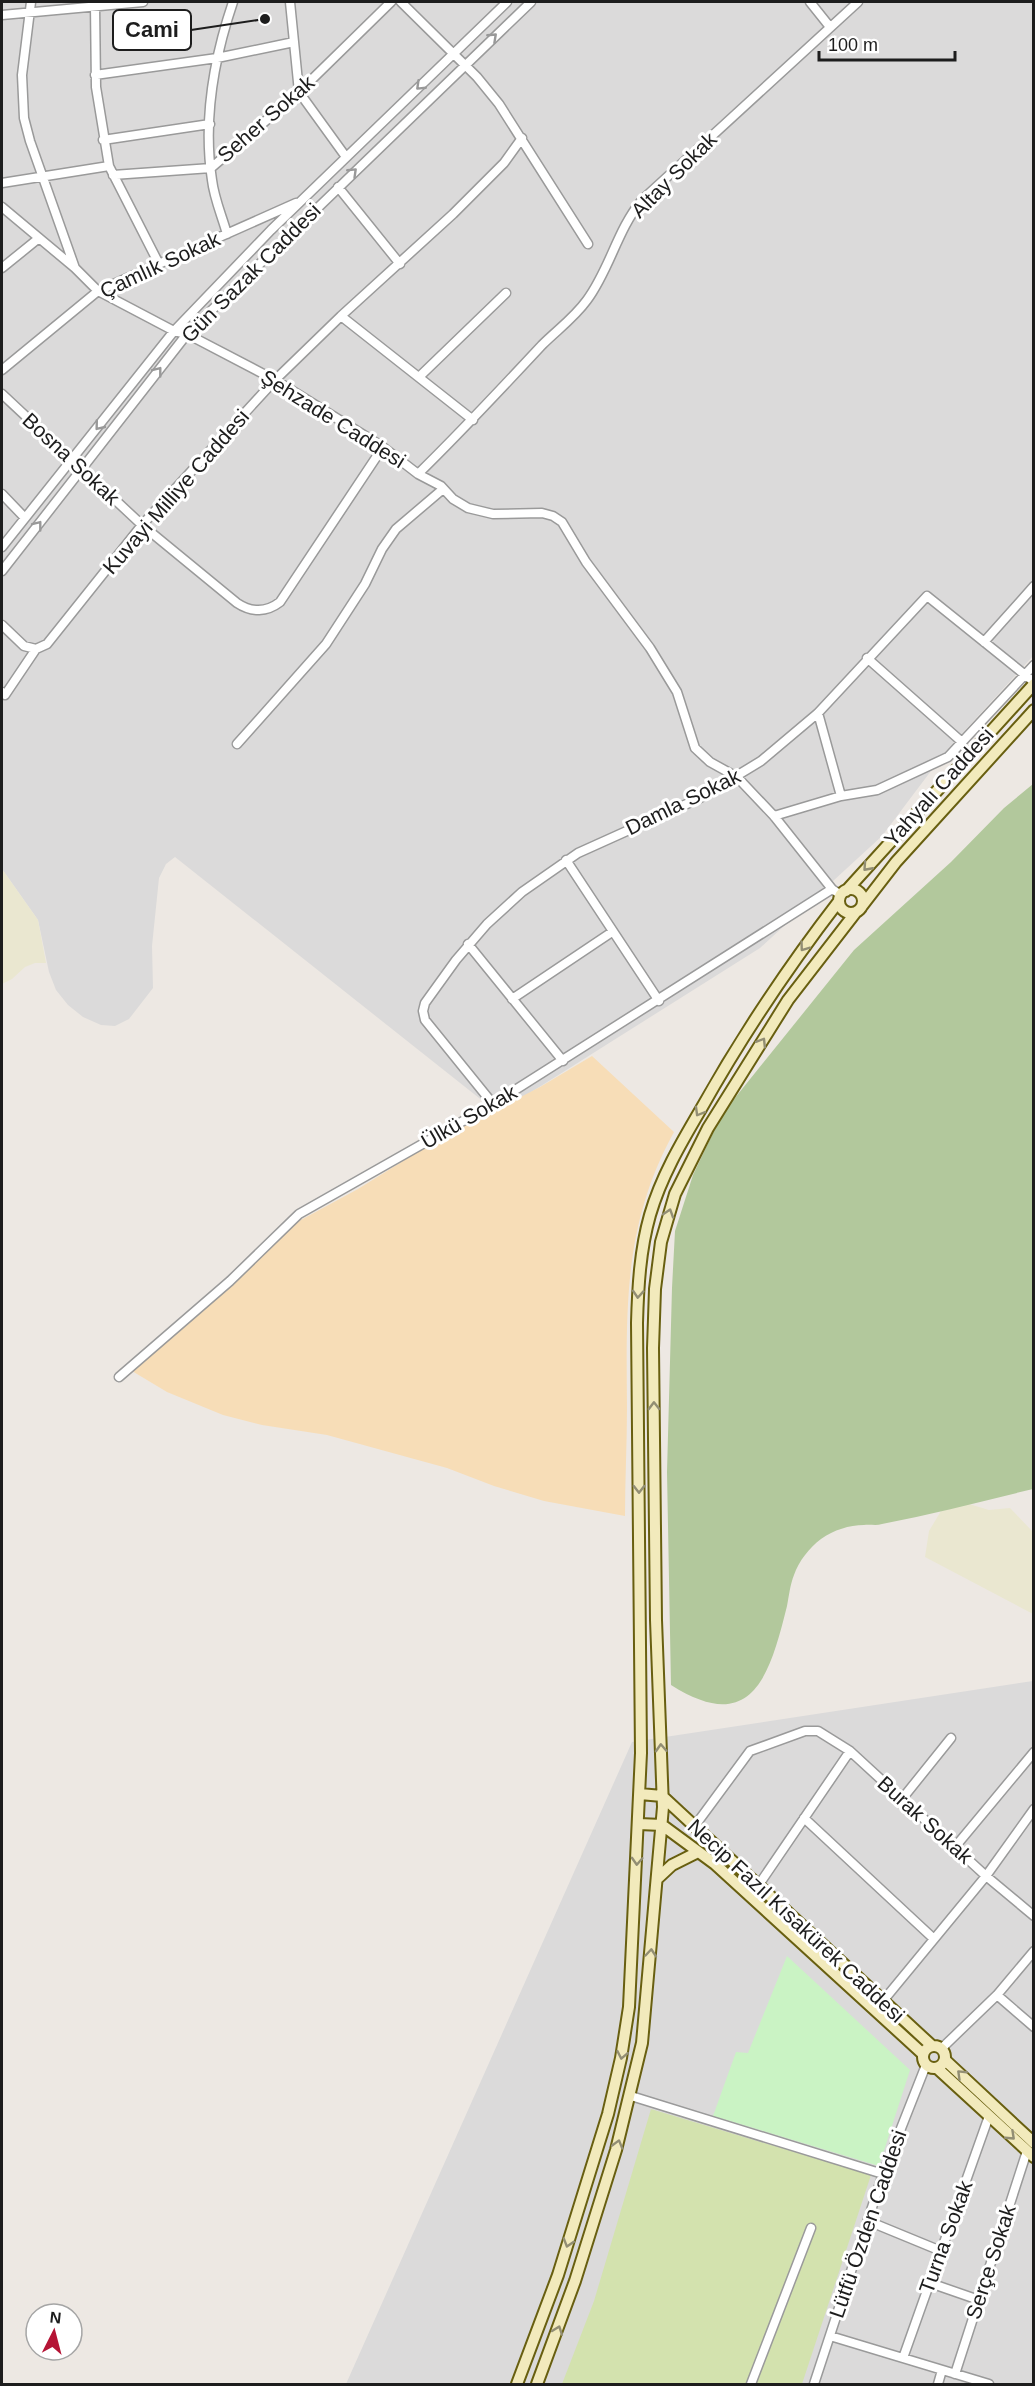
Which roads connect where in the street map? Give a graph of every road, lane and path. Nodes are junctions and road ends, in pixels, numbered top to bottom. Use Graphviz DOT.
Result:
graph roads {
  1 [pos="143,2"];
  2 [pos="233,2"];
  3 [pos="290,2"];
  4 [pos="391,2"];
  5 [pos="401,2"];
  6 [pos="507,2"];
  7 [pos="531,2"];
  8 [pos="810,2"];
  9 [pos="858,2"];
  10 [pos="95,5"];
  11 [pos="30,6"];
  12 [pos="2,15"];
  13 [pos="830,27"];
  14 [pos="294,42"];
  15 [pos="452,54"];
  16 [pos="217,57"];
  17 [pos="464,64"];
  18 [pos="95,75"];
  19 [pos="299,92"];
  20 [pos="210,124"];
  21 [pos="522,138"];
  22 [pos="103,140"];
  23 [pos="346,157"];
  24 [pos="109,166"];
  25 [pos="211,168"];
  26 [pos="113,175"];
  27 [pos="42,176"];
  28 [pos="2,183"];
  29 [pos="338,187"];
  30 [pos="302,200"];
  31 [pos="2,207"];
  32 [pos="227,234"];
  33 [pos="39,238"];
  34 [pos="588,244"];
  35 [pos="159,264"];
  36 [pos="400,264"];
  37 [pos="2,268"];
  38 [pos="75,268"];
  39 [pos="98,291"];
  40 [pos="506,293"];
  41 [pos="341,316"];
  42 [pos="174,331"];
  43 [pos="187,334"];
  44 [pos="2,370"];
  45 [pos="419,377"];
  46 [pos="275,380"];
  47 [pos="2,393"];
  48 [pos="473,420"];
  49 [pos="383,447"];
  50 [pos="71,460"];
  51 [pos="81,469"];
  52 [pos="418,474"];
  53 [pos="443,489"];
  54 [pos="2,494"];
  55 [pos="25,518"];
  56 [pos="142,525"];
  57 [pos="2,547"];
  58 [pos="2,571"];
  59 [pos="1034,586"];
  60 [pos="2,625"];
  61 [pos="984,642"];
  62 [pos="36,649"];
  63 [pos="867,658"];
  64 [pos="1034,665"];
  65 [pos="1024,675"];
  66 [pos="1034,683"];
  67 [pos="2,692"];
  68 [pos="1034,710"];
  69 [pos="818,713"];
  70 [pos="962,742"];
  71 [pos="237,744"];
  72 [pos="737,777"];
  73 [pos="841,796"];
  74 [pos="774,816"];
  75 [pos="566,860"];
  76 [pos="840,894"];
  77 [pos="859,909"];
  78 [pos="612,932"];
  79 [pos="468,944"];
  80 [pos="512,999"];
  81 [pos="660,1001"];
  82 [pos="563,1061"];
  83 [pos="493,1104"];
  84 [pos="119,1377"];
  85 [pos="951,1738"];
  86 [pos="850,1751"];
  87 [pos="1034,1752"];
  88 [pos="640,1794"];
  89 [pos="662,1796"];
  90 [pos="902,1799"];
  91 [pos="1034,1809"];
  92 [pos="804,1818"];
  93 [pos="639,1824"];
  94 [pos="662,1825"];
  95 [pos="694,1827"];
  96 [pos="955,1847"];
  97 [pos="698,1852"];
  98 [pos="986,1876"];
  99 [pos="657,1879"];
  100 [pos="758,1886"];
  101 [pos="1034,1916"];
  102 [pos="934,1939"];
  103 [pos="1034,1951"];
  104 [pos="997,1995"];
  105 [pos="883,2001"];
  106 [pos="1034,2027"];
  107 [pos="934,2057"];
  108 [pos="631,2096"];
  109 [pos="989,2116"];
  110 [pos="1031,2150"];
  111 [pos="883,2174"];
  112 [pos="868,2221"];
  113 [pos="811,2228"];
  114 [pos="941,2251"];
  115 [pos="930,2283"];
  116 [pos="979,2300"];
  117 [pos="830,2336"];
  118 [pos="903,2358"];
  119 [pos="942,2370"];
  120 [pos="954,2374"];
  121 [pos="517,2385"];
  122 [pos="537,2385"];
  123 [pos="751,2385"];
  124 [pos="814,2385"];
  125 [pos="938,2385"];
  126 [pos="989,2385"];
  1 -- 10 [label="street"];
  2 -- 16 [label="street"];
  3 -- 14 [label="street"];
  4 -- 19 [label="street, Seher Sokak"];
  5 -- 15 [label="street"];
  6 -- 15 [label="street, Gün Sazak Caddesi"];
  17 -- 7 [label="street, Gün Sazak Caddesi, one-way"];
  8 -- 13 [label="street"];
  9 -- 13 [label="street, Altay Sokak"];
  10 -- 11 [label="street"];
  10 -- 18 [label="street"];
  11 -- 12 [label="street"];
  11 -- 27 [label="street, Şehzade Caddesi"];
  13 -- 48 [label="street, Altay Sokak"];
  14 -- 16 [label="street"];
  14 -- 19 [label="street"];
  15 -- 17 [label="street"];
  15 -- 23 [label="street, Gün Sazak Caddesi, one-way"];
  16 -- 18 [label="street"];
  16 -- 20 [label="street"];
  17 -- 21 [label="street"];
  29 -- 17 [label="street, Gün Sazak Caddesi, one-way"];
  18 -- 22 [label="street"];
  19 -- 23 [label="street"];
  19 -- 25 [label="street, Seher Sokak"];
  20 -- 22 [label="street"];
  20 -- 25 [label="street"];
  21 -- 34 [label="street"];
  21 -- 36 [label="street, Kuvayi Milliye Caddesi"];
  22 -- 24 [label="street"];
  23 -- 30 [label="street, Gün Sazak Caddesi"];
  24 -- 26 [label="street"];
  24 -- 27 [label="street"];
  25 -- 26 [label="street, Seher Sokak"];
  25 -- 32 [label="street"];
  26 -- 35 [label="street"];
  27 -- 28 [label="street"];
  27 -- 38 [label="street, Şehzade Caddesi"];
  29 -- 36 [label="street"];
  29 -- 43 [label="street, Gün Sazak Caddesi"];
  30 -- 32 [label="street, Çamlık Sokak"];
  30 -- 42 [label="street, Gün Sazak Caddesi"];
  31 -- 33 [label="street"];
  32 -- 35 [label="street, Çamlık Sokak"];
  33 -- 37 [label="street"];
  33 -- 38 [label="street"];
  35 -- 39 [label="street, Çamlık Sokak"];
  36 -- 41 [label="street, Kuvayi Milliye Caddesi"];
  38 -- 39 [label="street, Şehzade Caddesi"];
  39 -- 42 [label="street, Şehzade Caddesi"];
  39 -- 44 [label="street, Çamlık Sokak"];
  40 -- 45 [label="street"];
  41 -- 45 [label="street"];
  41 -- 46 [label="street, Kuvayi Milliye Caddesi"];
  42 -- 43 [label="street, Şehzade Caddesi"];
  42 -- 50 [label="street, Gün Sazak Caddesi, one-way"];
  43 -- 46 [label="street, Şehzade Caddesi"];
  51 -- 43 [label="street, Gün Sazak Caddesi, one-way"];
  45 -- 48 [label="street"];
  46 -- 49 [label="street, Şehzade Caddesi"];
  46 -- 56 [label="street, Kuvayi Milliye Caddesi"];
  47 -- 50 [label="street, Bosna Sokak"];
  48 -- 52 [label="street, Altay Sokak"];
  49 -- 52 [label="street, Şehzade Caddesi"];
  49 -- 56 [label="street, Bosna Sokak"];
  50 -- 51 [label="street, Bosna Sokak"];
  50 -- 55 [label="street, Gün Sazak Caddesi"];
  51 -- 56 [label="street, Bosna Sokak"];
  58 -- 51 [label="street, Gün Sazak Caddesi, one-way"];
  52 -- 53 [label="street, Şehzade Caddesi"];
  53 -- 71 [label="street"];
  53 -- 72 [label="street, Şehzade Caddesi"];
  54 -- 55 [label="street"];
  55 -- 57 [label="street, Gün Sazak Caddesi"];
  56 -- 62 [label="street, Kuvayi Milliye Caddesi"];
  59 -- 61 [label="street"];
  60 -- 62 [label="street"];
  61 -- 63 [label="street, Damla Sokak"];
  61 -- 65 [label="street, Damla Sokak"];
  62 -- 67 [label="street, Kuvayi Milliye Caddesi"];
  63 -- 69 [label="street, Damla Sokak"];
  63 -- 70 [label="street"];
  64 -- 65 [label="street"];
  65 -- 66 [label="street, Damla Sokak"];
  65 -- 70 [label="street"];
  66 -- 76 [label="main road, Yahyalı Caddesi, one-way"];
  68 -- 77 [label="main road, Yahyalı Caddesi"];
  69 -- 72 [label="street, Damla Sokak"];
  69 -- 73 [label="street"];
  70 -- 73 [label="street"];
  72 -- 74 [label="street, Şehzade Caddesi"];
  72 -- 75 [label="street, Damla Sokak"];
  73 -- 74 [label="street"];
  74 -- 76 [label="street, Şehzade Caddesi"];
  75 -- 78 [label="street"];
  75 -- 79 [label="street, Damla Sokak"];
  76 -- 77 [label="main road"];
  76 -- 77 [label="main road"];
  76 -- 81 [label="street, Ülkü Sokak"];
  76 -- 88 [label="main road, Yahyalı Caddesi, one-way"];
  89 -- 77 [label="main road, Yahyalı Caddesi, one-way"];
  78 -- 80 [label="street"];
  78 -- 81 [label="street"];
  79 -- 80 [label="street"];
  79 -- 83 [label="street, Damla Sokak"];
  80 -- 82 [label="street"];
  81 -- 82 [label="street, Ülkü Sokak"];
  82 -- 83 [label="street, Ülkü Sokak"];
  83 -- 84 [label="street, Ülkü Sokak"];
  85 -- 90 [label="street"];
  86 -- 90 [label="street, Burak Sokak"];
  86 -- 92 [label="street"];
  86 -- 95 [label="street, Burak Sokak"];
  87 -- 96 [label="street"];
  88 -- 89 [label="main road"];
  88 -- 93 [label="main road, Yahyalı Caddesi"];
  89 -- 94 [label="main road, Yahyalı Caddesi"];
  89 -- 95 [label="main road, Necip Fazıl Kısakürek Caddesi"];
  90 -- 96 [label="street, Burak Sokak"];
  91 -- 98 [label="street"];
  92 -- 100 [label="street"];
  92 -- 102 [label="street"];
  93 -- 94 [label="main road"];
  93 -- 121 [label="main road, Yahyalı Caddesi, one-way"];
  94 -- 97 [label="main road, Necip Fazıl Kısakürek Caddesi"];
  94 -- 99 [label="main road, Yahyalı Caddesi"];
  95 -- 100 [label="main road, Necip Fazıl Kısakürek Caddesi"];
  96 -- 98 [label="street, Burak Sokak"];
  97 -- 99 [label="main road"];
  97 -- 107 [label="main road, Necip Fazıl Kısakürek Caddesi"];
  98 -- 101 [label="street, Burak Sokak"];
  98 -- 102 [label="street"];
  108 -- 99 [label="main road, Yahyalı Caddesi, one-way"];
  100 -- 105 [label="main road, Necip Fazıl Kısakürek Caddesi"];
  102 -- 105 [label="street"];
  103 -- 104 [label="street"];
  104 -- 106 [label="street"];
  104 -- 107 [label="street"];
  105 -- 107 [label="main road, Necip Fazıl Kısakürek Caddesi"];
  107 -- 109 [label="main road, Necip Fazıl Kısakürek Caddesi"];
  110 -- 107 [label="main road, Necip Fazıl Kısakürek Caddesi, one-way"];
  107 -- 111 [label="street, Lütfü Özden Caddesi"];
  108 -- 111 [label="street"];
  122 -- 108 [label="main road, Yahyalı Caddesi, one-way"];
  109 -- 110 [label="main road, Necip Fazıl Kısakürek Caddesi, one-way"];
  109 -- 114 [label="street, Turna Sokak"];
  110 -- 116 [label="street, Serçe Sokak"];
  111 -- 112 [label="street, Lütfü Özden Caddesi"];
  112 -- 114 [label="street"];
  112 -- 117 [label="street, Lütfü Özden Caddesi"];
  113 -- 123 [label="street"];
  114 -- 115 [label="street, Turna Sokak"];
  115 -- 116 [label="street"];
  115 -- 118 [label="street, Turna Sokak"];
  116 -- 120 [label="street, Serçe Sokak"];
  117 -- 118 [label="street"];
  117 -- 124 [label="street, Lütfü Özden Caddesi"];
  118 -- 119 [label="street"];
  119 -- 120 [label="street"];
  119 -- 125 [label="street"];
  120 -- 126 [label="street"];
}
